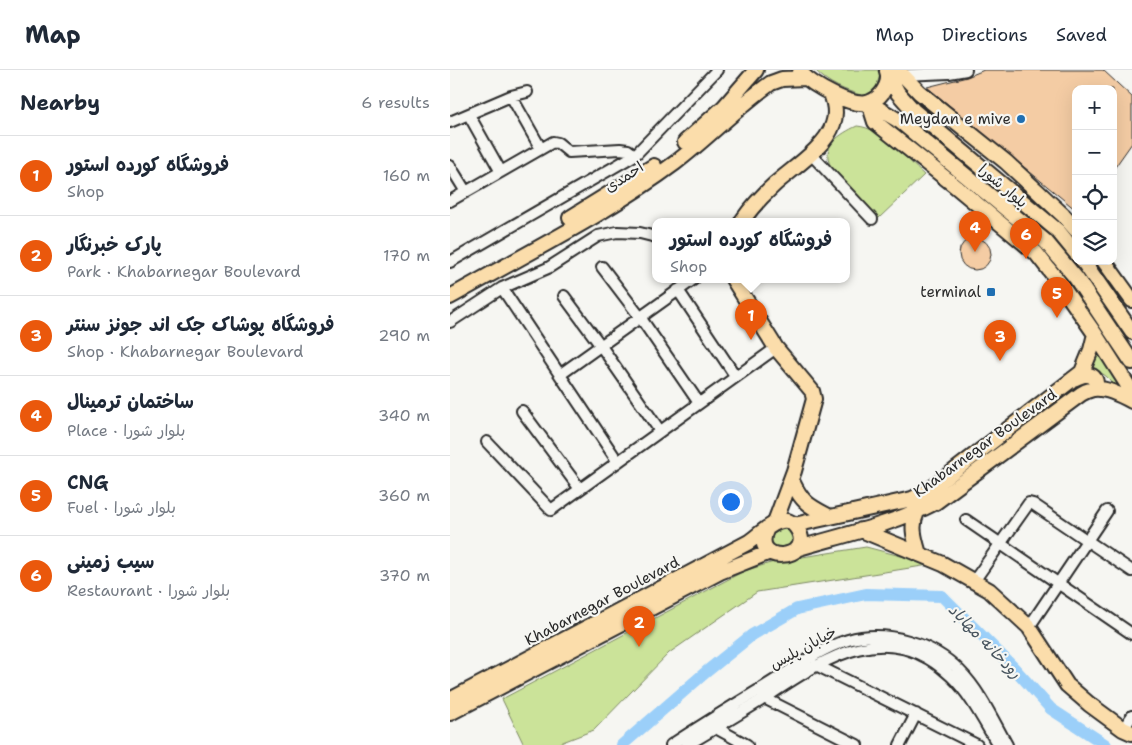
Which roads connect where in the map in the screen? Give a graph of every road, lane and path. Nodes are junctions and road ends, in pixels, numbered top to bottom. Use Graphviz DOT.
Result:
graph roads {
  1 [pos="717,70"];
  2 [pos="756,70"];
  3 [pos="966,70"];
  4 [pos="894,73"];
  5 [pos="801,74"];
  6 [pos="770,76"];
  7 [pos="527,92"];
  8 [pos="831,94"];
  9 [pos="511,96"];
  10 [pos="869,103"];
  11 [pos="914,110"];
  12 [pos="469,115"];
  13 [pos="450,122"];
  14 [pos="901,122"];
  15 [pos="931,147"];
  16 [pos="541,149"];
  17 [pos="811,154"];
  18 [pos="635,156"];
  19 [pos="450,166"];
  20 [pos="501,172"];
  21 [pos="954,185"];
  22 [pos="466,192"];
  23 [pos="450,201"];
  24 [pos="745,218"];
  25 [pos="872,219"];
  26 [pos="1072,225"];
  27 [pos="652,236"];
  28 [pos="1072,248"];
  29 [pos="450,262"];
  30 [pos="1086,265"];
  31 [pos="1107,265"];
  32 [pos="602,267"];
  33 [pos="688,283"];
  34 [pos="735,283"];
  35 [pos="450,286"];
  36 [pos="502,288"];
  37 [pos="678,290"];
  38 [pos="564,296"];
  39 [pos="450,297"];
  40 [pos="1132,300"];
  41 [pos="640,317"];
  42 [pos="450,322"];
  43 [pos="1132,332"];
  44 [pos="1095,334"];
  45 [pos="601,346"];
  46 [pos="776,348"];
  47 [pos="1132,362"];
  48 [pos="561,374"];
  49 [pos="736,377"];
  50 [pos="1072,380"];
  51 [pos="1093,389"];
  52 [pos="1132,392"];
  53 [pos="1132,401"];
  54 [pos="699,403"];
  55 [pos="522,411"];
  56 [pos="660,431"];
  57 [pos="487,442"];
  58 [pos="618,462"];
  59 [pos="794,477"];
  60 [pos="580,489"];
  61 [pos="1107,511"];
  62 [pos="917,512"];
  63 [pos="830,517"];
  64 [pos="966,520"];
  65 [pos="810,522"];
  66 [pos="792,524"];
  67 [pos="771,525"];
  68 [pos="861,530"];
  69 [pos="1087,540"];
  70 [pos="749,542"];
  71 [pos="817,543"];
  72 [pos="1000,544"];
  73 [pos="796,548"];
  74 [pos="764,554"];
  75 [pos="919,554"];
  76 [pos="1132,571"];
  77 [pos="974,581"];
  78 [pos="1058,583"];
  79 [pos="1029,627"];
  80 [pos="1132,634"];
  81 [pos="848,645"];
  82 [pos="816,665"];
  83 [pos="472,689"];
  84 [pos="450,693"];
  85 [pos="764,698"];
  86 [pos="450,700"];
  87 [pos="450,713"];
  88 [pos="916,714"];
  89 [pos="1132,716"];
  90 [pos="716,728"];
  91 [pos="1128,731"];
  92 [pos="671,745"];
  93 [pos="687,745"];
  94 [pos="747,745"];
  95 [pos="857,745"];
  96 [pos="900,745"];
  97 [pos="977,745"];
  98 [pos="998,745"];
  99 [pos="1007,745"];
  1 -- 18 [label="street"];
  2 -- 35 [label="main road, احمدی"];
  3 -- 4 [label="street"];
  4 -- 10 [label="main road"];
  4 -- 11 [label="main road, بلوار شورا"];
  4 -- 26 [label="main road"];
  5 -- 6 [label="main road, احمدی"];
  5 -- 8 [label="main road"];
  6 -- 39 [label="main road, احمدی"];
  7 -- 9 [label="street"];
  8 -- 10 [label="main road"];
  8 -- 17 [label="main road"];
  9 -- 12 [label="street"];
  9 -- 16 [label="street"];
  10 -- 14 [label="main road, بلوار شورا"];
  10 -- 21 [label="main road"];
  11 -- 14 [label="main road"];
  11 -- 28 [label="main road, بلوار شورا"];
  12 -- 13 [label="street"];
  12 -- 20 [label="street"];
  14 -- 15 [label="main road, بلوار شورا"];
  15 -- 21 [label="main road"];
  15 -- 47 [label="main road, بلوار شورا"];
  16 -- 18 [label="street"];
  16 -- 20 [label="street"];
  17 -- 24 [label="main road"];
  17 -- 25 [label="street"];
  18 -- 29 [label="street"];
  19 -- 22 [label="street"];
  20 -- 22 [label="street"];
  21 -- 44 [label="main road"];
  22 -- 23 [label="street"];
  27 -- 36 [label="street"];
  30 -- 43 [label="main road"];
  31 -- 40 [label="main road"];
  32 -- 41 [label="street"];
  33 -- 37 [label="street"];
  34 -- 46 [label="main road"];
  36 -- 42 [label="street"];
  36 -- 48 [label="street"];
  37 -- 41 [label="street"];
  37 -- 49 [label="street"];
  38 -- 45 [label="street"];
  41 -- 45 [label="street"];
  41 -- 54 [label="street"];
  44 -- 50 [label="main road, Khabarnegar Boulevard"];
  44 -- 52 [label="main road"];
  45 -- 48 [label="street"];
  45 -- 56 [label="street"];
  46 -- 49 [label="street"];
  46 -- 59 [label="main road"];
  48 -- 58 [label="street"];
  49 -- 54 [label="street"];
  50 -- 51 [label="main road"];
  50 -- 63 [label="main road, Khabarnegar Boulevard"];
  51 -- 53 [label="main road"];
  51 -- 62 [label="main road, Khabarnegar Boulevard"];
  54 -- 56 [label="street"];
  55 -- 60 [label="street"];
  56 -- 58 [label="street"];
  57 -- 60 [label="street"];
  58 -- 60 [label="street"];
  59 -- 63 [label="main road"];
  59 -- 66 [label="main road"];
  59 -- 67 [label="main road"];
  61 -- 69 [label="street"];
  62 -- 68 [label="main road, Khabarnegar Boulevard"];
  62 -- 75 [label="main road"];
  63 -- 65 [label="main road, Khabarnegar Boulevard"];
  64 -- 72 [label="street"];
  65 -- 66 [label="main road, Khabarnegar Boulevard"];
  65 -- 71 [label="main road"];
  66 -- 67 [label="main road"];
  66 -- 73 [label="main road"];
  67 -- 70 [label="main road, Khabarnegar Boulevard"];
  67 -- 74 [label="main road"];
  68 -- 71 [label="main road, Khabarnegar Boulevard"];
  68 -- 75 [label="main road"];
  69 -- 72 [label="street"];
  69 -- 76 [label="street"];
  69 -- 78 [label="street"];
  70 -- 74 [label="main road"];
  70 -- 83 [label="main road, Khabarnegar Boulevard"];
  71 -- 73 [label="main road, Khabarnegar Boulevard"];
  72 -- 77 [label="street"];
  72 -- 78 [label="street"];
  73 -- 74 [label="main road"];
  74 -- 87 [label="main road, Khabarnegar Boulevard"];
  75 -- 77 [label="main road"];
  77 -- 79 [label="main road"];
  78 -- 79 [label="street"];
  78 -- 80 [label="street"];
  79 -- 91 [label="main road"];
  81 -- 82 [label="street, خیابان پلیس"];
  81 -- 92 [label="street, خیابان پلیس"];
  81 -- 98 [label="street, خیابان پلیس"];
  81 -- 99 [label="street, خیابان پلیس"];
  82 -- 85 [label="street, خیابان پلیس"];
  82 -- 88 [label="street"];
  83 -- 84 [label="main road"];
  83 -- 86 [label="main road, Khabarnegar Boulevard"];
  85 -- 90 [label="street, خیابان پلیس"];
  85 -- 95 [label="street"];
  88 -- 96 [label="street"];
  88 -- 97 [label="street"];
  89 -- 91 [label="street"];
  90 -- 93 [label="street, خیابان پلیس"];
  90 -- 94 [label="street"];
}
